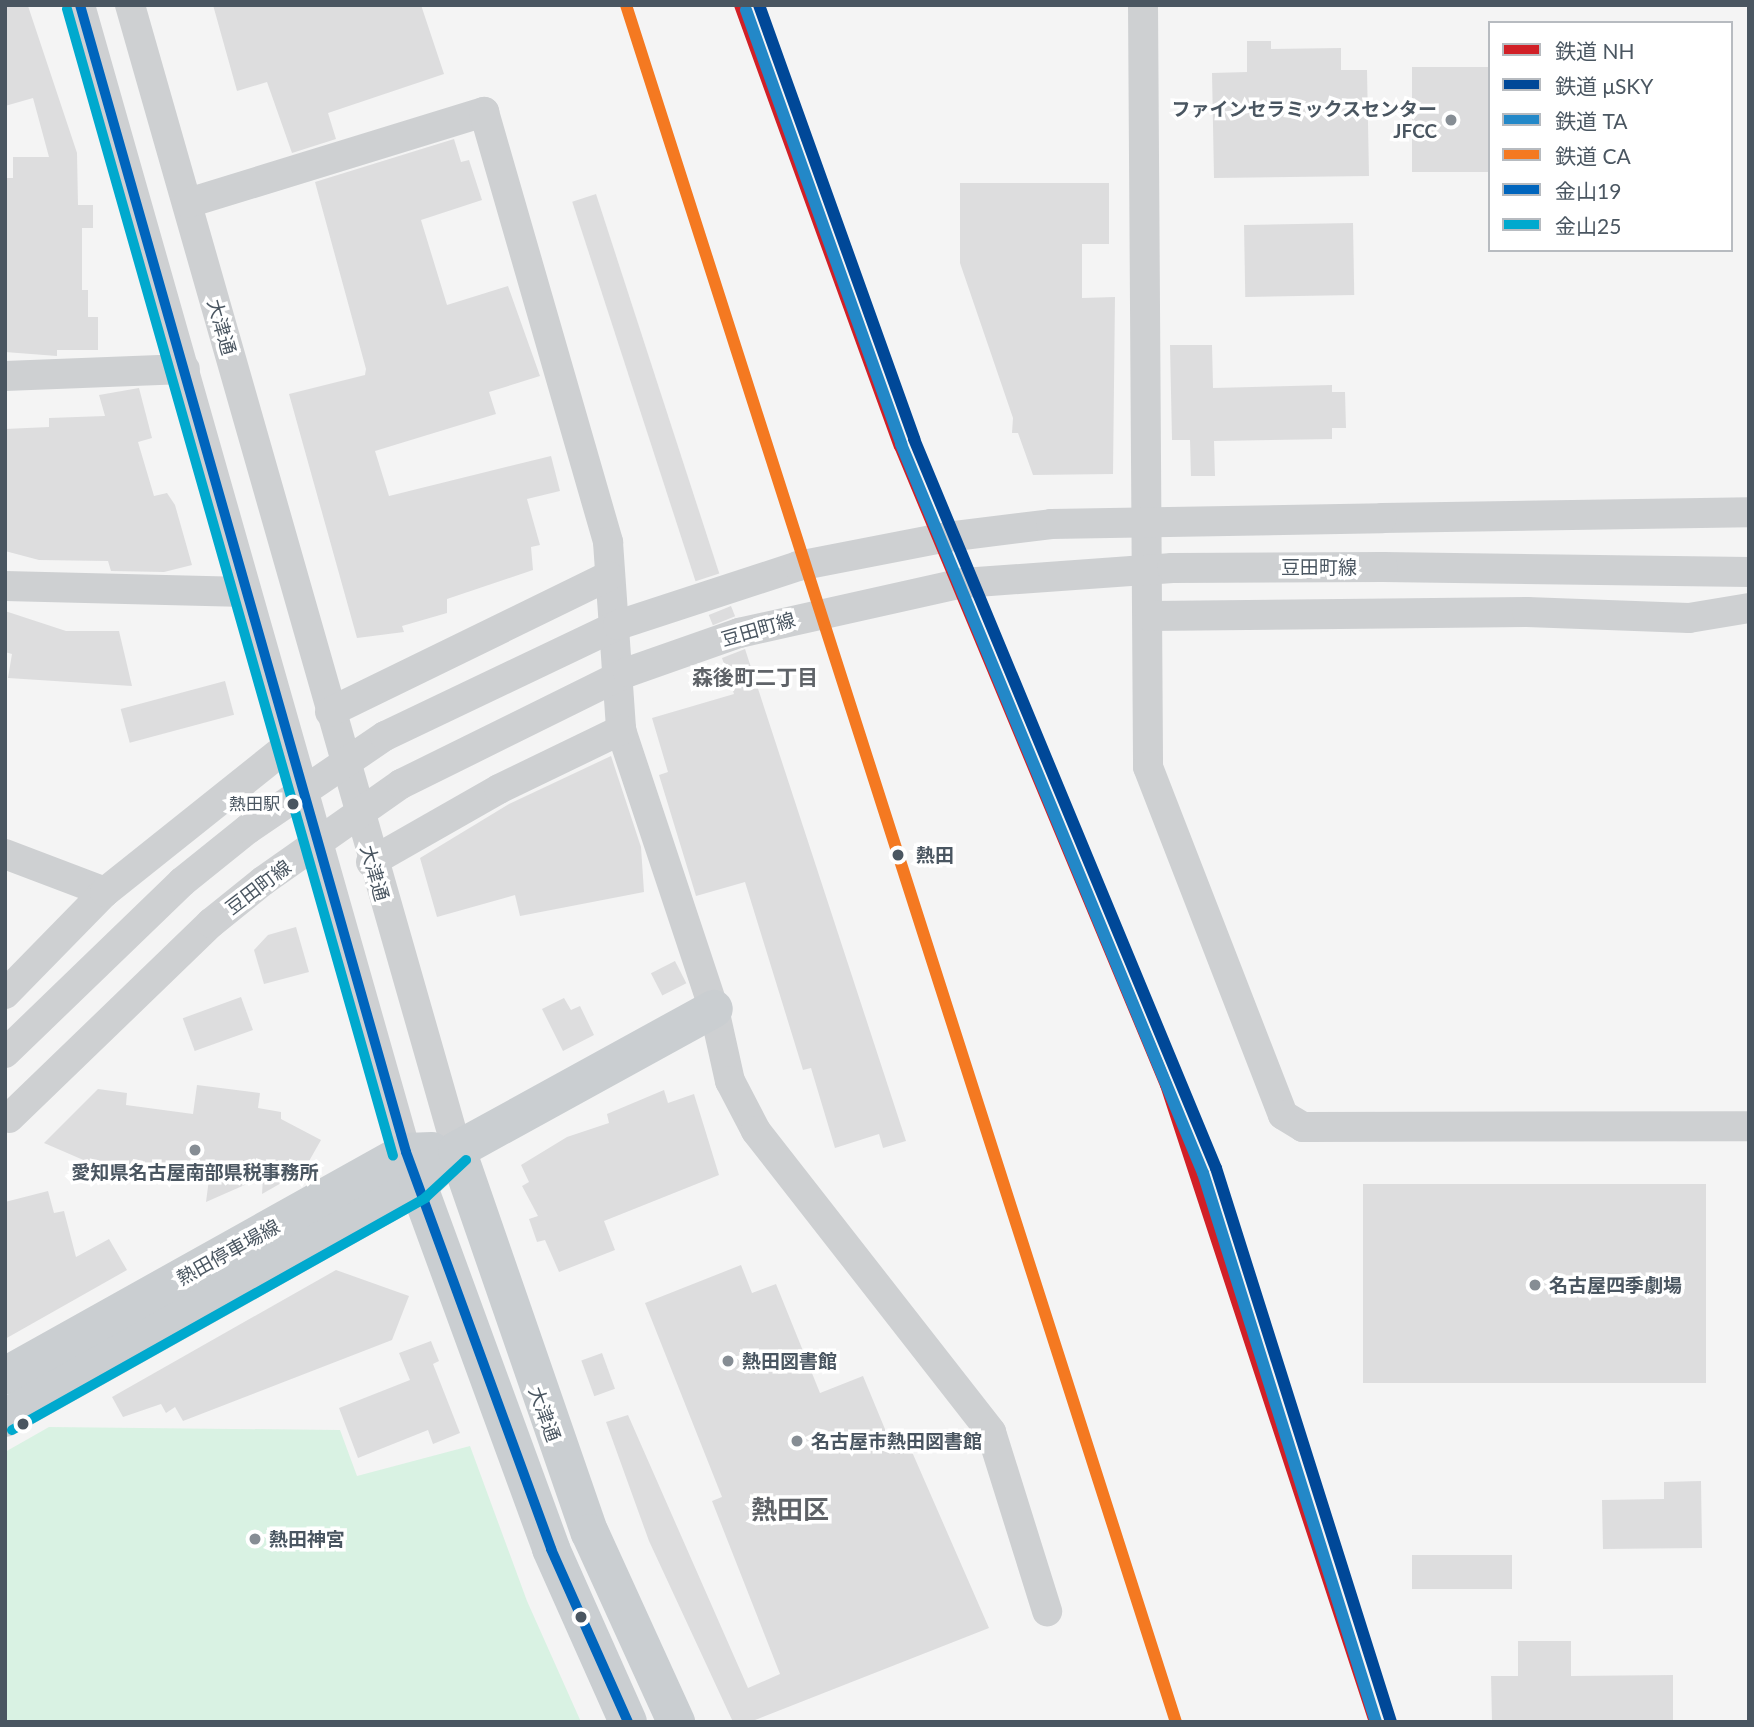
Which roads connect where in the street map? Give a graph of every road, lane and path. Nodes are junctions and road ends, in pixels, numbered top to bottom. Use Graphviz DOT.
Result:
graph roads {
  1 [pos="80,5"];
  2 [pos="130,5"];
  3 [pos="1143,5"];
  4 [pos="188,203"];
  5 [pos="185,369"];
  6 [pos="5,376"];
  7 [pos="1749,512"];
  8 [pos="1749,572"];
  9 [pos="609,576"];
  10 [pos="5,586"];
  11 [pos="246,592"];
  12 [pos="1749,608"];
  13 [pos="1150,617"];
  14 [pos="330,712"];
  15 [pos="621,730"];
  16 [pos="289,745"];
  17 [pos="5,854"];
  18 [pos="371,862"];
  19 [pos="105,892"];
  20 [pos="5,994"];
  21 [pos="714,1009"];
  22 [pos="5,1054"];
  23 [pos="7,1120"];
  24 [pos="1749,1126"];
  25 [pos="457,1150"];
  26 [pos="412,1169"];
  27 [pos="5,1376"];
  28 [pos="5,1418"];
  29 [pos="1047,1611"];
  30 [pos="628,1722"];
  31 [pos="676,1722"];
  1 -- 5 [label="street"];
  2 -- 4 [label="street, 大津通"];
  3 -- 13 [label="street"];
  4 -- 9 [label="street"];
  4 -- 14 [label="street, 大津通"];
  5 -- 6 [label="street"];
  5 -- 11 [label="street"];
  7 -- 22 [label="street, bridge"];
  8 -- 23 [label="street, 豆田町線, bridge"];
  9 -- 14 [label="street"];
  9 -- 15 [label="street"];
  10 -- 11 [label="street"];
  11 -- 16 [label="street"];
  12 -- 13 [label="street"];
  13 -- 24 [label="street"];
  14 -- 18 [label="street, 大津通"];
  15 -- 18 [label="street"];
  15 -- 21 [label="street"];
  16 -- 19 [label="street"];
  16 -- 26 [label="street"];
  17 -- 19 [label="street"];
  18 -- 25 [label="street, 大津通"];
  19 -- 20 [label="street"];
  21 -- 25 [label="main road, 熱田停車場線"];
  21 -- 29 [label="street"];
  25 -- 26 [label="main road, 熱田停車場線"];
  25 -- 31 [label="main road, 大津通"];
  26 -- 27 [label="main road, 熱田停車場線"];
  26 -- 28 [label="main road, 熱田停車場線"];
  26 -- 30 [label="main road"];
}
